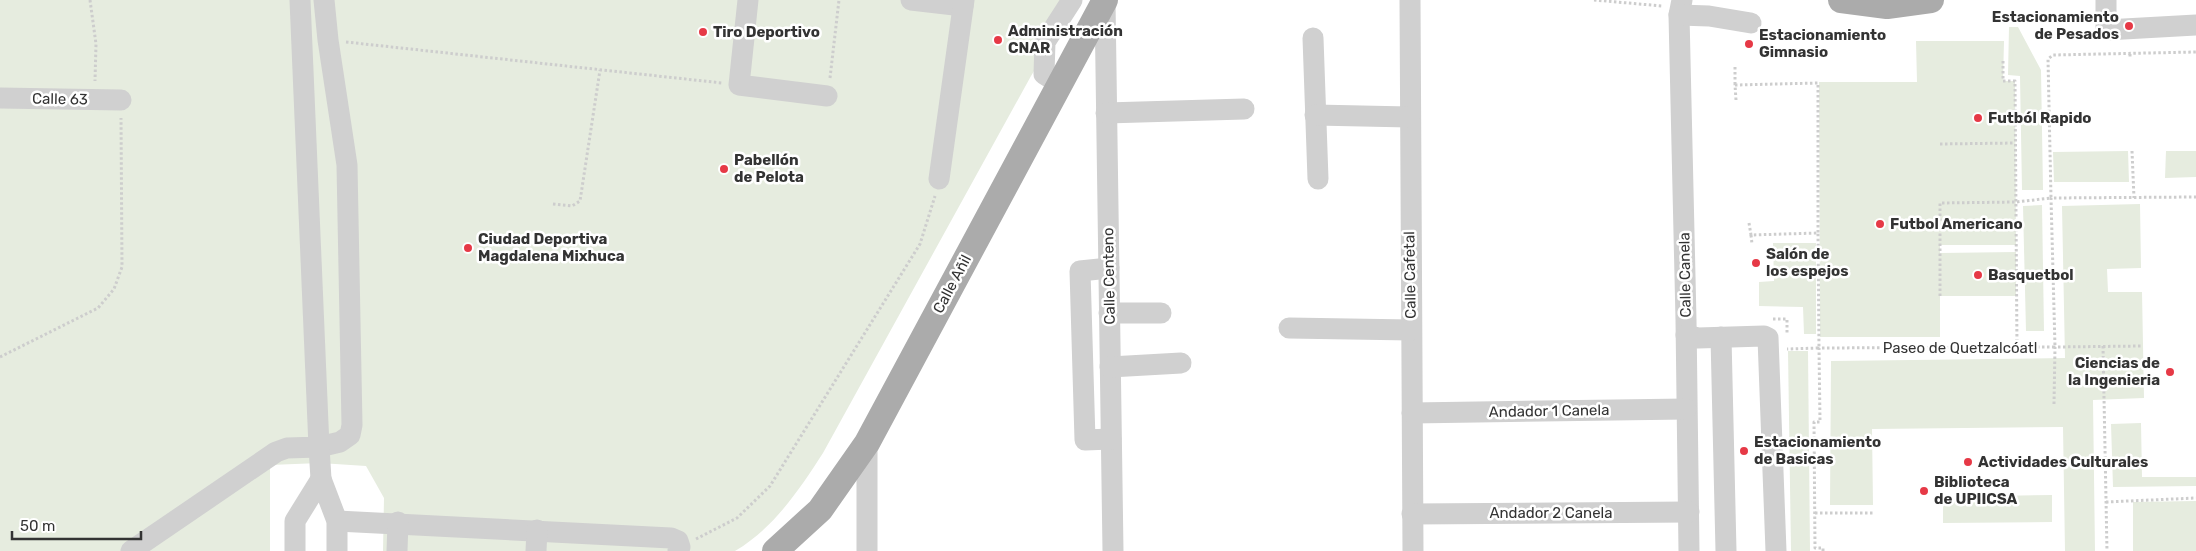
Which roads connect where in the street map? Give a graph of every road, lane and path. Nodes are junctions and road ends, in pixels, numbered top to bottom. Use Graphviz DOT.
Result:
graph roads {
  1 [pos="90,0"];
  2 [pos="300,0"];
  3 [pos="324,0"];
  4 [pos="748,0"];
  5 [pos="839,0"];
  6 [pos="911,0"];
  7 [pos="1072,0"];
  8 [pos="1410,0"];
  9 [pos="1841,0"];
  10 [pos="1931,0"];
  11 [pos="2106,0"];
  12 [pos="1105,1"];
  13 [pos="964,3"];
  14 [pos="1681,7"];
  15 [pos="1751,23"];
  16 [pos="2196,25"];
  17 [pos="1313,38"];
  18 [pos="328,40"];
  19 [pos="2196,52"];
  20 [pos="2130,54"];
  21 [pos="2130,59"];
  22 [pos="2003,61"];
  23 [pos="1735,67"];
  24 [pos="600,70"];
  25 [pos="1060,84"];
  26 [pos="739,85"];
  27 [pos="1735,86"];
  28 [pos="827,96"];
  29 [pos="0,98"];
  30 [pos="93,100"];
  31 [pos="121,100"];
  32 [pos="1736,100"];
  33 [pos="1244,109"];
  34 [pos="1106,113"];
  35 [pos="1315,115"];
  36 [pos="1409,116"];
  37 [pos="2016,143"];
  38 [pos="1940,144"];
  39 [pos="2132,151"];
  40 [pos="939,179"];
  41 [pos="1318,179"];
  42 [pos="2196,197"];
  43 [pos="2051,198"];
  44 [pos="2134,198"];
  45 [pos="2016,202"];
  46 [pos="552,204"];
  47 [pos="1749,223"];
  48 [pos="1818,233"];
  49 [pos="1751,235"];
  50 [pos="1752,244"];
  51 [pos="1109,268"];
  52 [pos="1940,296"];
  53 [pos="1109,313"];
  54 [pos="1161,313"];
  55 [pos="1289,328"];
  56 [pos="1411,330"];
  57 [pos="1686,335"];
  58 [pos="1721,337"];
  59 [pos="2103,346"];
  60 [pos="2143,346"];
  61 [pos="2055,347"];
  62 [pos="1819,348"];
  63 [pos="2017,348"];
  64 [pos="1788,349"];
  65 [pos="1082,350"];
  66 [pos="0,357"];
  67 [pos="1110,358"];
  68 [pos="1181,363"];
  69 [pos="2054,404"];
  70 [pos="1686,410"];
  71 [pos="1412,413"];
  72 [pos="1111,439"];
  73 [pos="867,443"];
  74 [pos="319,447"];
  75 [pos="321,479"];
  76 [pos="2196,498"];
  77 [pos="2106,502"];
  78 [pos="1689,512"];
  79 [pos="1873,513"];
  80 [pos="1412,514"];
  81 [pos="1815,514"];
  82 [pos="337,521"];
  83 [pos="398,522"];
  84 [pos="538,530"];
  85 [pos="679,549"];
  86 [pos="131,551"];
  87 [pos="295,551"];
  88 [pos="338,551"];
  89 [pos="397,551"];
  90 [pos="536,551"];
  91 [pos="775,551"];
  92 [pos="867,551"];
  93 [pos="1113,551"];
  94 [pos="1413,551"];
  95 [pos="1689,551"];
  96 [pos="1726,551"];
  97 [pos="1776,551"];
  98 [pos="1823,551"];
  99 [pos="2107,551"];
  1 -- 30 [label="path"];
  2 -- 74 [label="street"];
  3 -- 18 [label="street"];
  4 -- 26 [label="street"];
  5 -- 28 [label="path"];
  6 -- 13 [label="street"];
  7 -- 25 [label="street"];
  8 -- 36 [label="street, Calle Cafetal"];
  9 -- 10 [label="main road"];
  11 -- 16 [label="street"];
  12 -- 25 [label="main road, Calle Añil"];
  12 -- 34 [label="street, Calle Centeno"];
  13 -- 40 [label="street"];
  14 -- 15 [label="street"];
  14 -- 57 [label="street, Calle Canela"];
  17 -- 35 [label="street"];
  18 -- 24 [label="path"];
  18 -- 74 [label="street"];
  19 -- 20 [label="path, Paseo de Quetzalcóatl"];
  20 -- 21 [label="path"];
  20 -- 43 [label="path, Paseo de Quetzalcóatl"];
  22 -- 37 [label="path"];
  23 -- 27 [label="path"];
  24 -- 26 [label="path"];
  24 -- 46 [label="path"];
  25 -- 73 [label="main road, Calle Añil"];
  26 -- 28 [label="street"];
  27 -- 32 [label="path"];
  27 -- 48 [label="path"];
  29 -- 30 [label="street, Calle 63"];
  30 -- 31 [label="street, Calle 63"];
  31 -- 66 [label="path"];
  33 -- 34 [label="street"];
  34 -- 51 [label="street, Calle Centeno"];
  35 -- 36 [label="street"];
  35 -- 41 [label="street"];
  36 -- 56 [label="street, Calle Cafetal"];
  37 -- 38 [label="path"];
  37 -- 45 [label="path"];
  39 -- 44 [label="path"];
  40 -- 85 [label="path"];
  42 -- 44 [label="path"];
  43 -- 44 [label="path"];
  43 -- 45 [label="path"];
  43 -- 61 [label="path, Paseo de Quetzalcóatl"];
  45 -- 52 [label="path"];
  45 -- 63 [label="path"];
  47 -- 49 [label="path"];
  48 -- 49 [label="path"];
  48 -- 62 [label="path"];
  49 -- 50 [label="path"];
  51 -- 53 [label="street, Calle Centeno"];
  51 -- 65 [label="street"];
  53 -- 54 [label="street"];
  53 -- 67 [label="street, Calle Centeno"];
  55 -- 56 [label="street"];
  56 -- 71 [label="street, Calle Cafetal"];
  57 -- 58 [label="street"];
  57 -- 70 [label="street, Calle Canela"];
  58 -- 96 [label="street"];
  58 -- 97 [label="street"];
  59 -- 60 [label="path"];
  59 -- 61 [label="path"];
  59 -- 77 [label="path"];
  61 -- 63 [label="path, Paseo de Quetzalcóatl"];
  61 -- 69 [label="path"];
  62 -- 63 [label="path, Paseo de Quetzalcóatl"];
  62 -- 64 [label="path, Paseo de Quetzalcóatl"];
  62 -- 81 [label="path"];
  65 -- 67 [label="street"];
  65 -- 72 [label="street"];
  67 -- 68 [label="street"];
  67 -- 72 [label="street, Calle Centeno"];
  70 -- 71 [label="street, Andador 1 Canela"];
  70 -- 78 [label="street, Calle Canela"];
  71 -- 80 [label="street, Calle Cafetal"];
  72 -- 93 [label="street, Calle Centeno"];
  73 -- 91 [label="main road, Calle Añil"];
  73 -- 92 [label="street"];
  74 -- 75 [label="street"];
  74 -- 86 [label="street"];
  75 -- 82 [label="street"];
  75 -- 87 [label="street"];
  76 -- 77 [label="path"];
  77 -- 99 [label="path"];
  78 -- 80 [label="street, Andador 2 Canela"];
  78 -- 95 [label="street, Calle Canela"];
  79 -- 81 [label="path"];
  80 -- 94 [label="street, Calle Cafetal"];
  81 -- 98 [label="path"];
  82 -- 83 [label="street"];
  82 -- 88 [label="street"];
  83 -- 84 [label="street"];
  83 -- 89 [label="street"];
  84 -- 85 [label="street"];
  84 -- 90 [label="street"];
}
